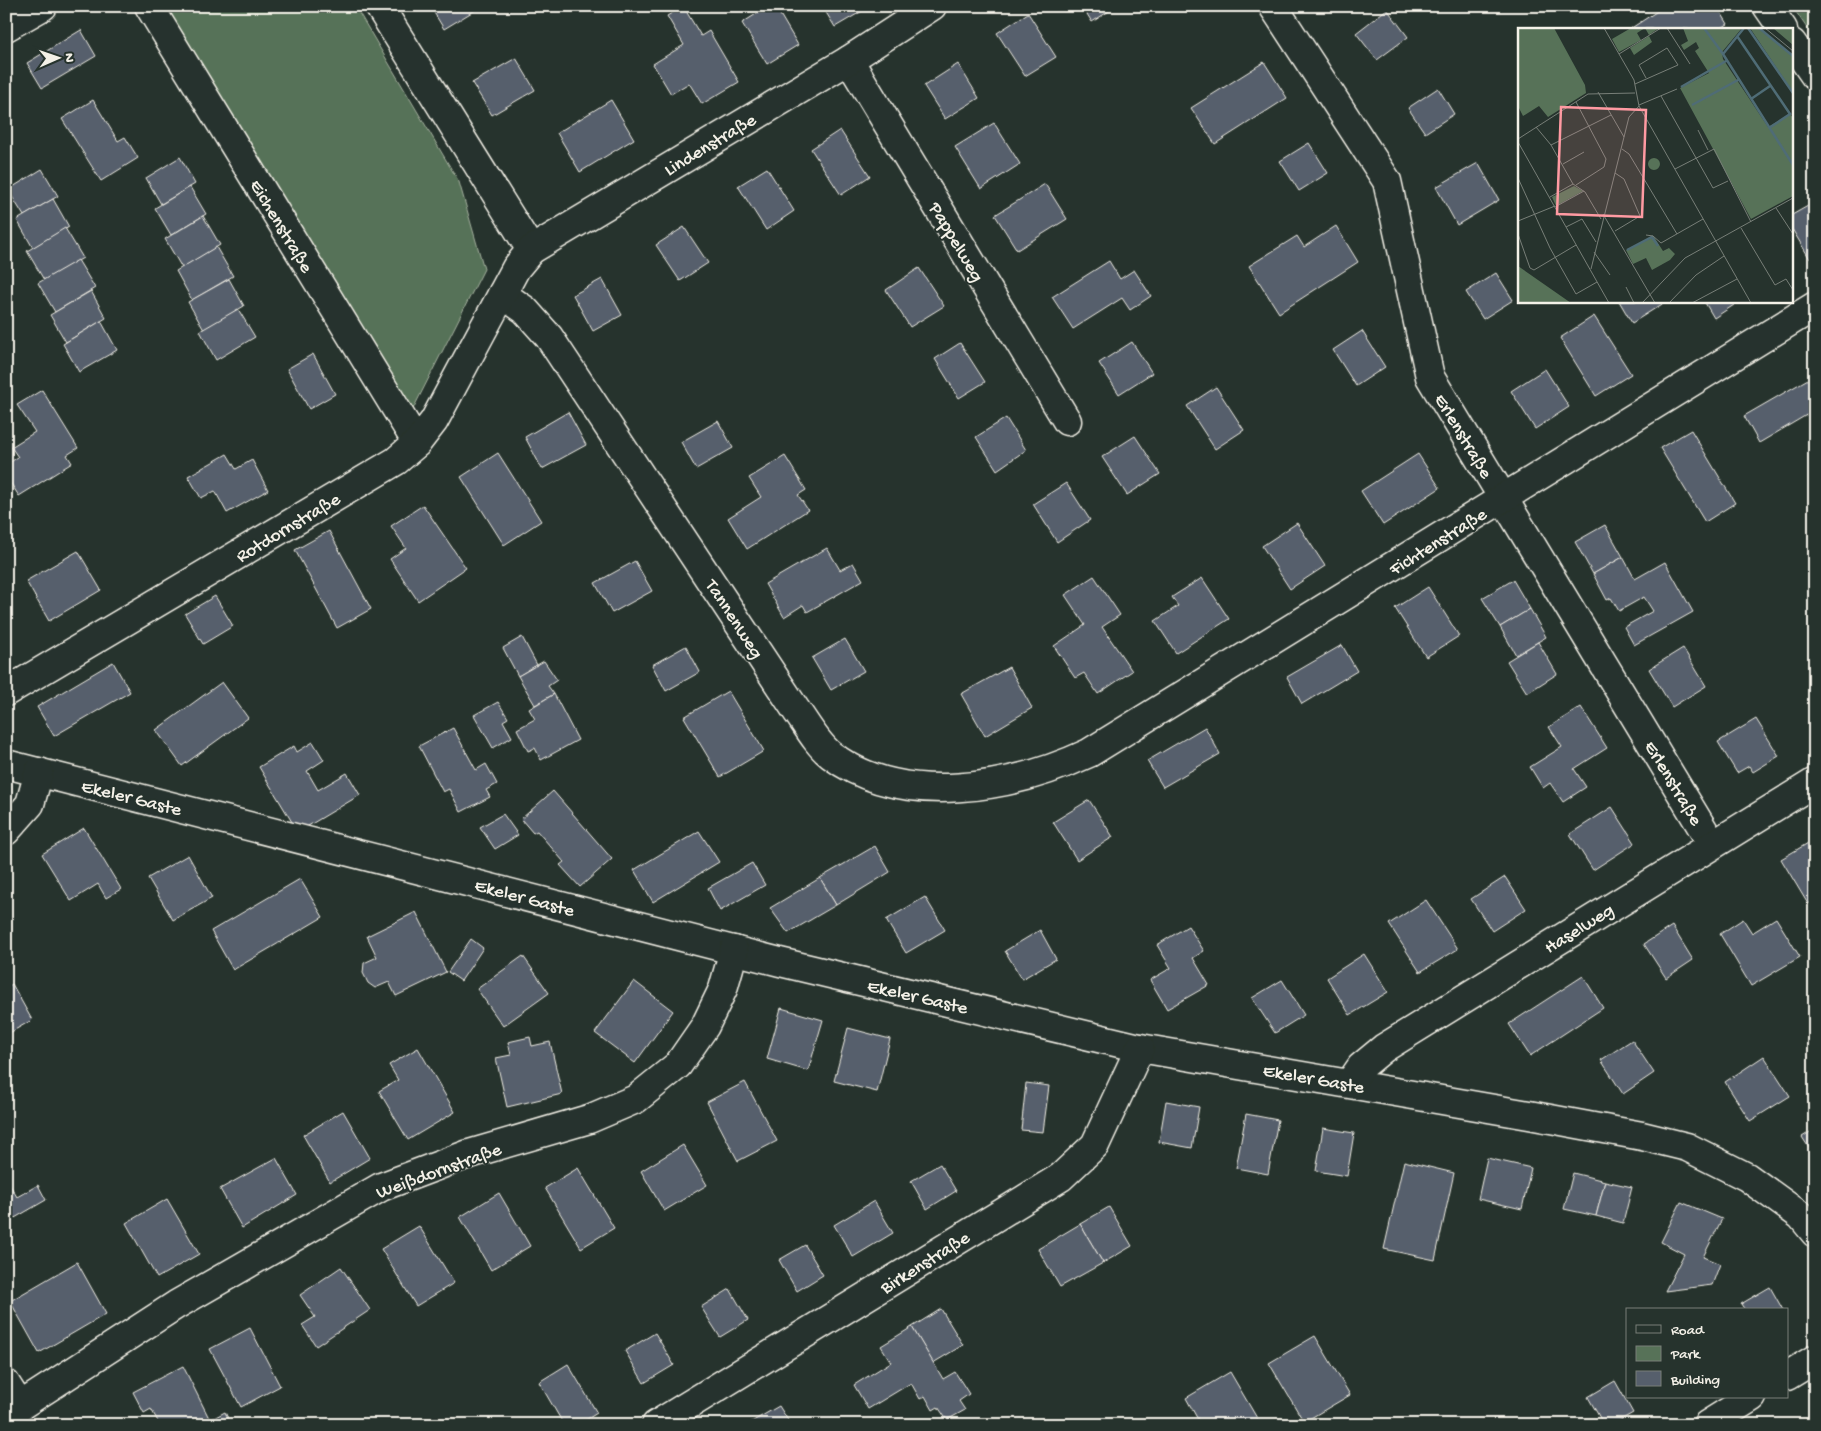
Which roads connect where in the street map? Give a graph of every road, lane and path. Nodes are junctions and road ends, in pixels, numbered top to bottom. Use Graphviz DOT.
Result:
graph roads {
  1 [pos="43,6"];
  2 [pos="149,6"];
  3 [pos="379,6"];
  4 [pos="932,6"];
  5 [pos="1273,6"];
  6 [pos="1767,6"];
  7 [pos="6,27"];
  8 [pos="1782,28"];
  9 [pos="1794,45"];
  10 [pos="849,60"];
  11 [pos="1815,76"];
  12 [pos="531,250"];
  13 [pos="502,294"];
  14 [pos="1815,306"];
  15 [pos="1067,421"];
  16 [pos="417,443"];
  17 [pos="1504,499"];
  18 [pos="6,692"];
  19 [pos="6,764"];
  20 [pos="1056,768"];
  21 [pos="39,772"];
  22 [pos="1815,782"];
  23 [pos="6,831"];
  24 [pos="1712,844"];
  25 [pos="734,950"];
  26 [pos="1140,1048"];
  27 [pos="1350,1083"];
  28 [pos="1815,1233"];
  29 [pos="1815,1359"];
  30 [pos="1788,1375"];
  31 [pos="13,1395"];
  32 [pos="1750,1398"];
  33 [pos="656,1425"];
  34 [pos="1708,1425"];
  1 -- 7 [label="street"];
  2 -- 16 [label="street, Eichenstraße"];
  3 -- 12 [label="street"];
  4 -- 10 [label="street, Lindenstraße"];
  5 -- 17 [label="street, Erlenstraße"];
  6 -- 8 [label="street"];
  9 -- 11 [label="street"];
  10 -- 12 [label="street, Lindenstraße"];
  10 -- 15 [label="street, Pappelweg"];
  12 -- 13 [label="street, Lindenstraße"];
  13 -- 16 [label="street, Rotdornstraße"];
  13 -- 20 [label="street, Tannenweg"];
  14 -- 17 [label="street, Fichtenstraße"];
  16 -- 18 [label="street, Rotdornstraße"];
  17 -- 20 [label="street, Fichtenstraße"];
  17 -- 24 [label="street, Erlenstraße"];
  19 -- 21 [label="street, Ekeler Gaste"];
  21 -- 23 [label="street"];
  21 -- 25 [label="street, Ekeler Gaste"];
  22 -- 24 [label="street, Haselweg"];
  24 -- 27 [label="street, Haselweg"];
  25 -- 26 [label="street, Ekeler Gaste"];
  25 -- 31 [label="street, Weißdornstraße"];
  26 -- 27 [label="street, Ekeler Gaste"];
  26 -- 33 [label="street, Birkenstraße"];
  27 -- 28 [label="street, Ekeler Gaste"];
  29 -- 30 [label="street"];
  32 -- 34 [label="street"];
}
